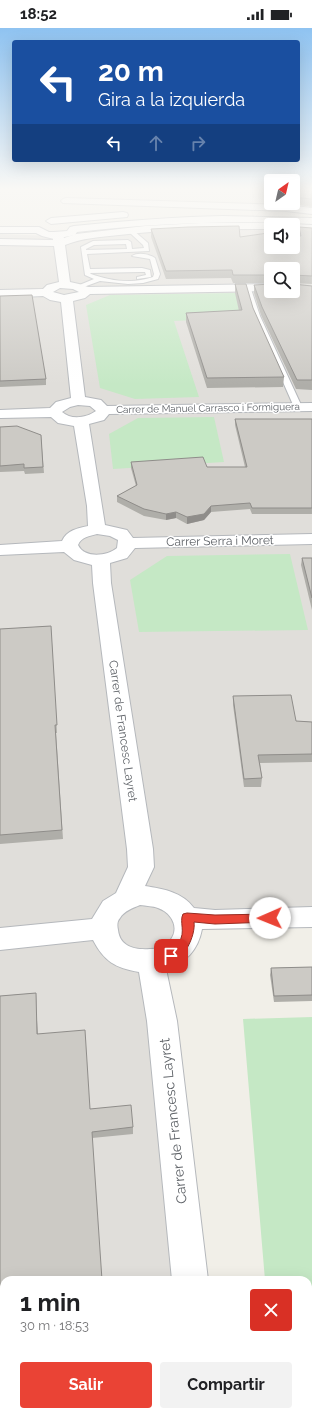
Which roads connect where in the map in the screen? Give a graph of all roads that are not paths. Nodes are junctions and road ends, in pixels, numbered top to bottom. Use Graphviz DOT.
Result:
graph roads {
  1 [pos="61,255"];
  2 [pos="84,255"];
  3 [pos="110,255"];
  4 [pos="87,271"];
  5 [pos="99,279"];
  6 [pos="65,285"];
  7 [pos="248,288"];
  8 [pos="264,288"];
  9 [pos="82,289"];
  10 [pos="46,292"];
  11 [pos="0,294"];
  12 [pos="66,298"];
  13 [pos="78,401"];
  14 [pos="305,407"];
  15 [pos="103,410"];
  16 [pos="55,412"];
  17 [pos="0,414"];
  18 [pos="81,421"];
  19 [pos="97,530"];
  20 [pos="312,539"];
  21 [pos="127,543"];
  22 [pos="68,546"];
  23 [pos="0,550"];
  24 [pos="101,560"];
  25 [pos="126,899"];
  26 [pos="312,917"];
  27 [pos="187,918"];
  28 [pos="104,928"];
  29 [pos="0,939"];
  30 [pos="151,962"];
  31 [pos="190,1276"];
  1 -- 6 [label="street"];
  2 -- 4 [label="lane"];
  3 -- 5 [label="lane"];
  4 -- 5 [label="lane"];
  4 -- 5 [label="lane"];
  5 -- 9 [label="lane"];
  6 -- 9 [label="street"];
  6 -- 10 [label="street"];
  7 -- 8 [label="street"];
  7 -- 9 [label="street"];
  7 -- 14 [label="lane"];
  9 -- 12 [label="street"];
  10 -- 11 [label="street"];
  10 -- 12 [label="street"];
  12 -- 13 [label="street"];
  13 -- 15 [label="street"];
  13 -- 16 [label="street"];
  14 -- 15 [label="street, Carrer de Manuel Carrasco i Formiguera"];
  15 -- 18 [label="street"];
  16 -- 17 [label="street"];
  16 -- 18 [label="street"];
  18 -- 19 [label="street"];
  19 -- 21 [label="street"];
  19 -- 22 [label="street"];
  20 -- 21 [label="street, Carrer Serra i Moret"];
  21 -- 24 [label="street"];
  22 -- 23 [label="street"];
  22 -- 24 [label="street"];
  24 -- 25 [label="street, Carrer de Francesc Layret"];
  25 -- 27 [label="street"];
  25 -- 28 [label="street"];
  26 -- 27 [label="street"];
  27 -- 30 [label="street"];
  28 -- 29 [label="street"];
  28 -- 30 [label="street"];
  30 -- 31 [label="street, Carrer de Francesc Layret"];
}
